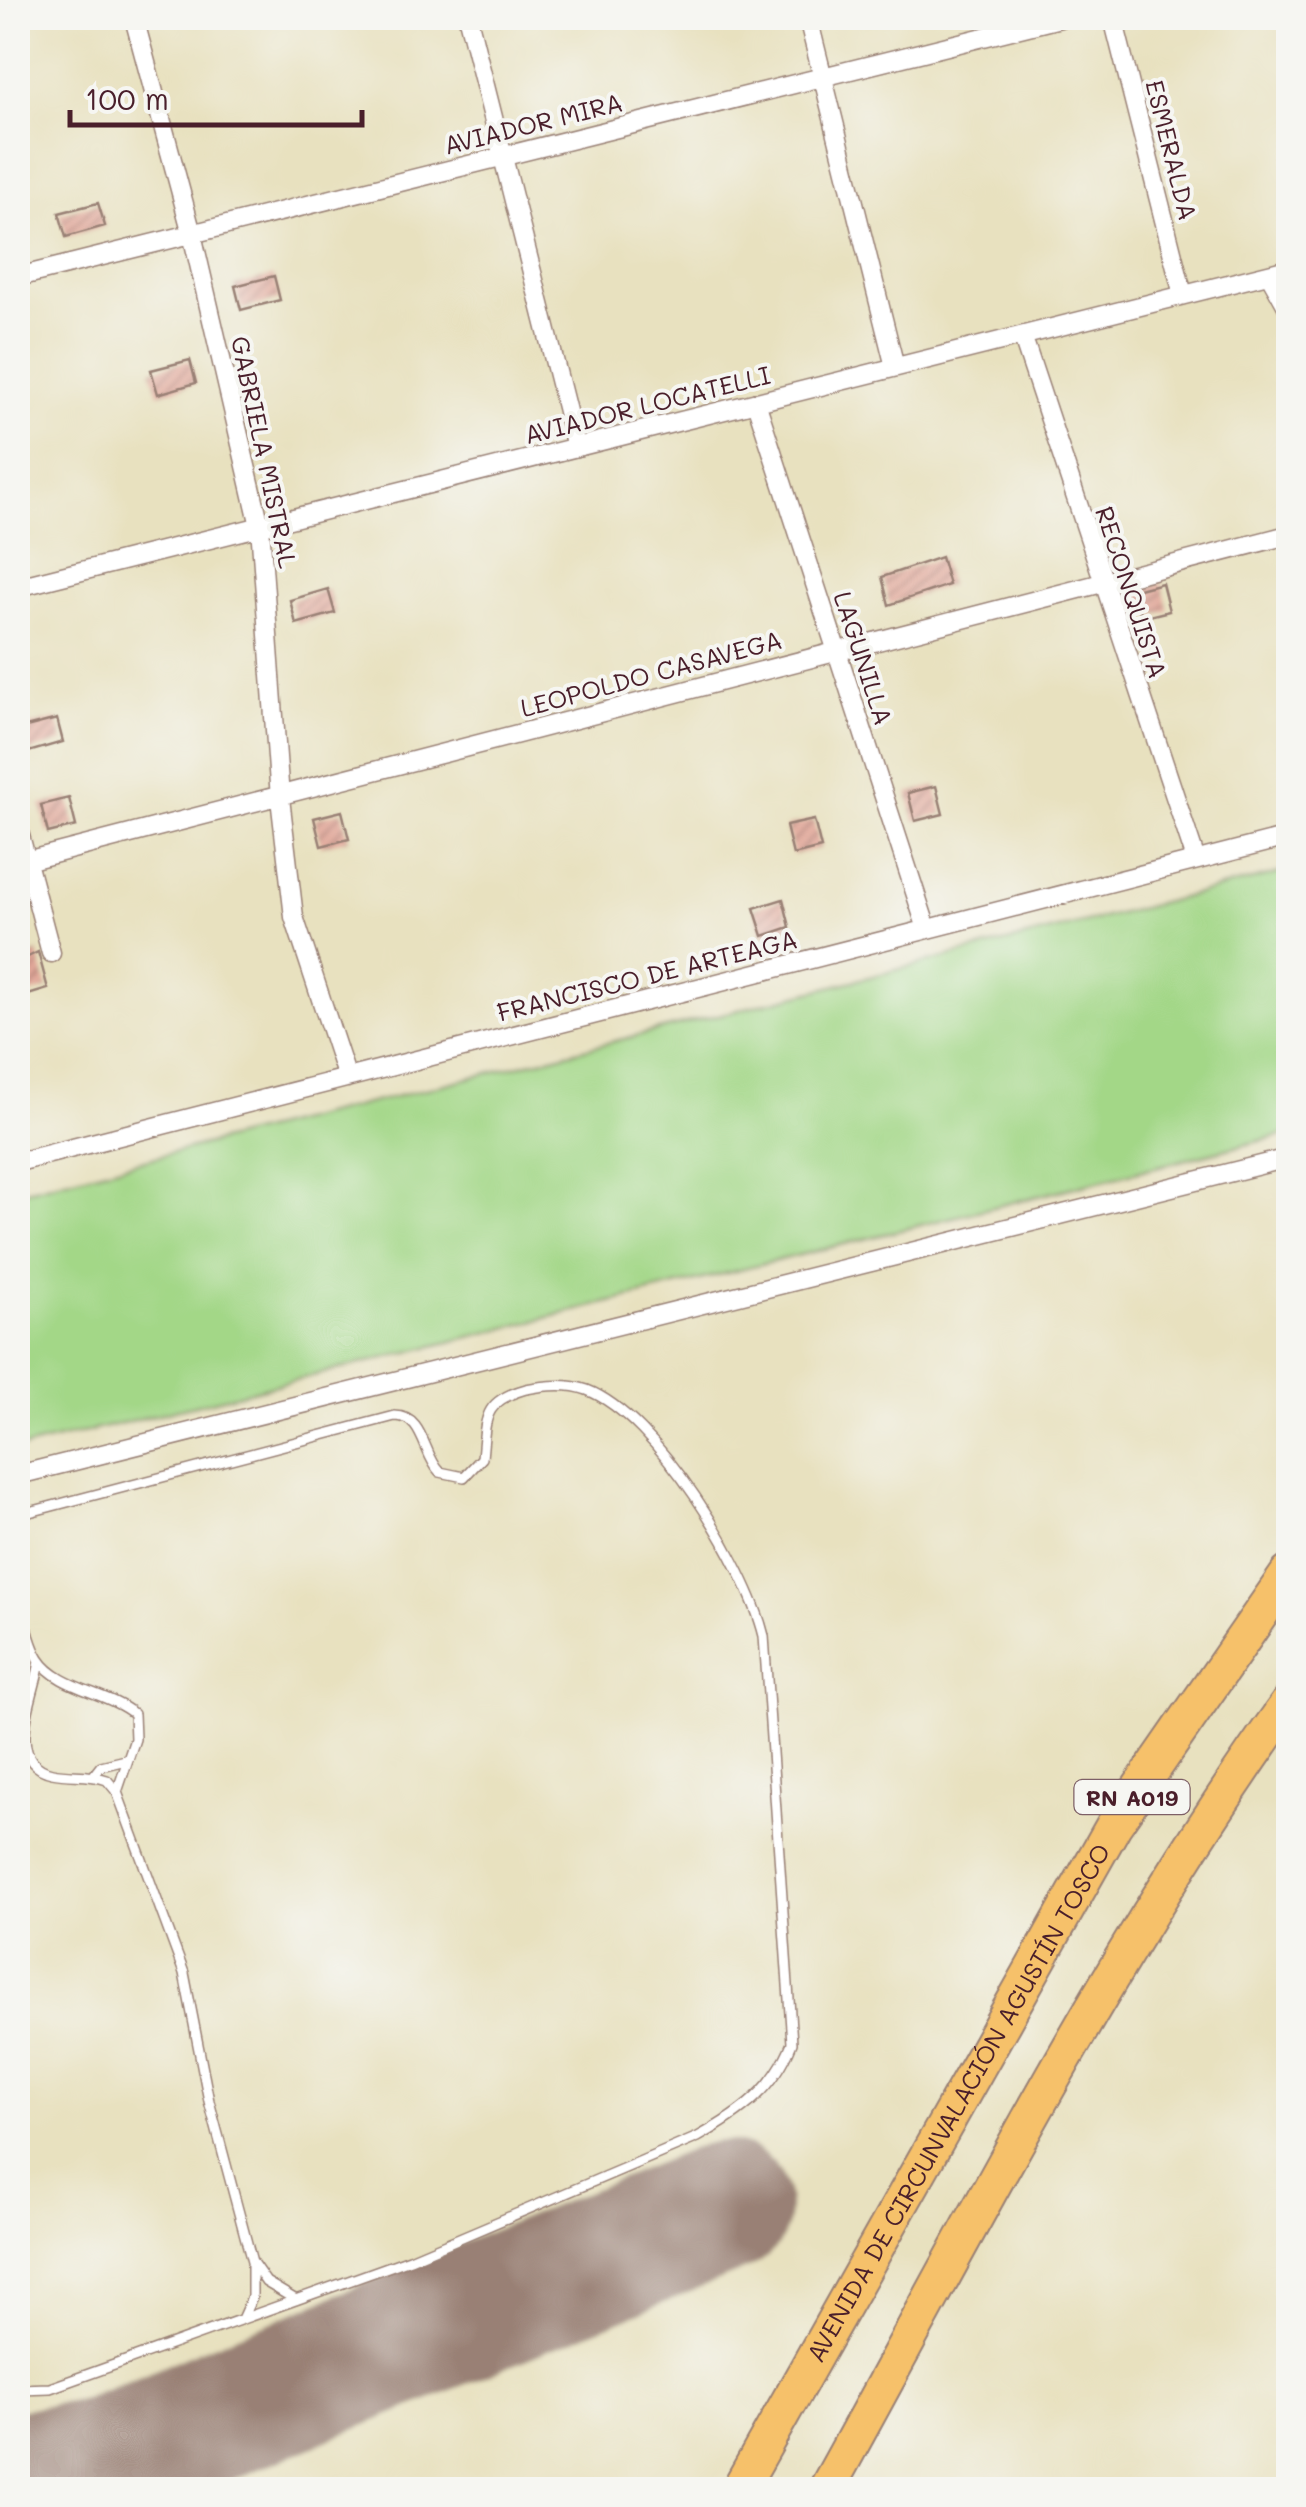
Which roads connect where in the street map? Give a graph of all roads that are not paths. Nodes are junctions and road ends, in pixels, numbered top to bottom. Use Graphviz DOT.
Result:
graph roads {
  1 [pos="134,18"];
  2 [pos="468,18"];
  3 [pos="808,18"];
  4 [pos="1060,18"];
  5 [pos="1113,18"];
  6 [pos="822,77"];
  7 [pos="502,156"];
  8 [pos="192,234"];
  9 [pos="1288,269"];
  10 [pos="1270,274"];
  11 [pos="18,278"];
  12 [pos="1183,295"];
  13 [pos="1288,308"];
  14 [pos="1023,338"];
  15 [pos="894,368"];
  16 [pos="756,402"];
  17 [pos="576,447"];
  18 [pos="260,526"];
  19 [pos="1288,535"];
  20 [pos="1102,583"];
  21 [pos="18,587"];
  22 [pos="835,649"];
  23 [pos="280,798"];
  24 [pos="18,828"];
  25 [pos="1288,836"];
  26 [pos="1196,860"];
  27 [pos="26,861"];
  28 [pos="928,929"];
  29 [pos="52,952"];
  30 [pos="347,1078"];
  31 [pos="1288,1158"];
  32 [pos="18,1162"];
  33 [pos="18,1474"];
  34 [pos="18,1516"];
  35 [pos="1288,1574"];
  36 [pos="18,1591"];
  37 [pos="40,1661"];
  38 [pos="1288,1704"];
  39 [pos="126,1760"];
  40 [pos="94,1775"];
  41 [pos="118,1792"];
  42 [pos="252,2262"];
  43 [pos="296,2300"];
  44 [pos="242,2319"];
  45 [pos="18,2389"];
  46 [pos="866,2417"];
  47 [pos="739,2490"];
  48 [pos="826,2490"];
  49 [pos="835,2490"];
  1 -- 8 [label="street, GABRIELA MISTRAL"];
  2 -- 7 [label="street"];
  3 -- 6 [label="street"];
  4 -- 6 [label="street, AVIADOR MIRA"];
  5 -- 12 [label="street, ESMERALDA"];
  6 -- 7 [label="street, AVIADOR MIRA"];
  6 -- 15 [label="street"];
  7 -- 8 [label="street, AVIADOR MIRA"];
  7 -- 17 [label="street"];
  8 -- 11 [label="street, AVIADOR MIRA"];
  8 -- 18 [label="street, GABRIELA MISTRAL"];
  9 -- 10 [label="street, AVIADOR LOCATELLI"];
  10 -- 12 [label="street, AVIADOR LOCATELLI"];
  10 -- 13 [label="street"];
  12 -- 14 [label="street, AVIADOR LOCATELLI"];
  14 -- 15 [label="street, AVIADOR LOCATELLI"];
  14 -- 20 [label="street, RECONQUISTA"];
  15 -- 16 [label="street, AVIADOR LOCATELLI"];
  16 -- 17 [label="street, AVIADOR LOCATELLI"];
  16 -- 22 [label="street, LAGUNILLA"];
  17 -- 18 [label="street, AVIADOR LOCATELLI"];
  18 -- 21 [label="street, AVIADOR LOCATELLI"];
  18 -- 23 [label="street, GABRIELA MISTRAL"];
  19 -- 20 [label="street, LEOPOLDO CASAVEGA"];
  20 -- 22 [label="street, LEOPOLDO CASAVEGA"];
  20 -- 26 [label="street, RECONQUISTA"];
  22 -- 23 [label="street, LEOPOLDO CASAVEGA"];
  22 -- 28 [label="street, LAGUNILLA"];
  23 -- 27 [label="street, LEOPOLDO CASAVEGA"];
  23 -- 30 [label="street, GABRIELA MISTRAL"];
  24 -- 27 [label="street"];
  25 -- 26 [label="street, FRANCISCO DE ARTEAGA"];
  26 -- 28 [label="street, FRANCISCO DE ARTEAGA"];
  27 -- 29 [label="street"];
  28 -- 30 [label="street, FRANCISCO DE ARTEAGA"];
  30 -- 32 [label="street, FRANCISCO DE ARTEAGA"];
  31 -- 33 [label="street"];
  34 -- 43 [label="lane"];
  35 -- 47 [label="highway, AVENIDA DE CIRCUNVALACIÓN AGUSTÍN TOSCO / RN A019"];
  36 -- 37 [label="lane"];
  37 -- 39 [label="lane"];
  37 -- 40 [label="lane"];
  38 -- 46 [label="highway, RN A019"];
  39 -- 40 [label="lane"];
  39 -- 41 [label="lane"];
  40 -- 41 [label="lane"];
  41 -- 42 [label="lane"];
  42 -- 43 [label="lane"];
  42 -- 44 [label="lane"];
  43 -- 44 [label="lane"];
  44 -- 45 [label="lane"];
  46 -- 48 [label="highway, RN A019"];
  46 -- 49 [label="highway"];
}
